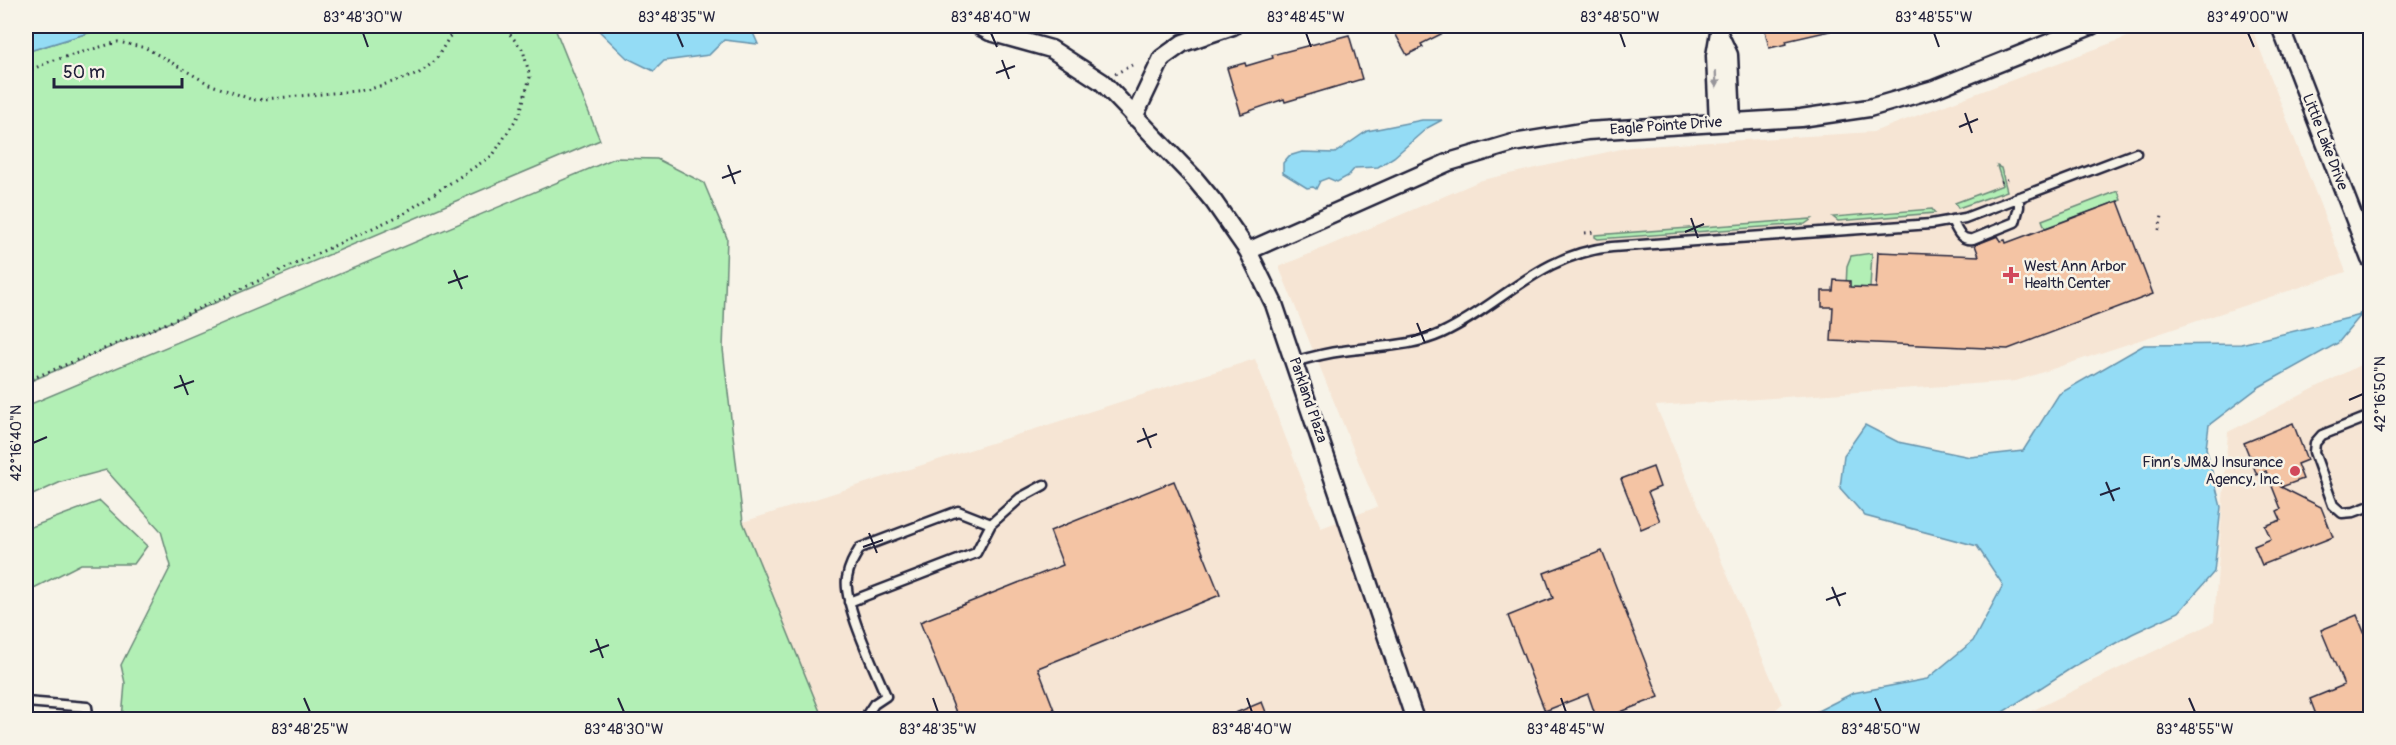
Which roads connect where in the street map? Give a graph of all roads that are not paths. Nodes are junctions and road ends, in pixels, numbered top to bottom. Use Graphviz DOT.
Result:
graph roads {
  1 [pos="979,26"];
  2 [pos="1233,26"];
  3 [pos="2091,26"];
  4 [pos="2280,26"];
  5 [pos="1720,31"];
  6 [pos="1134,117"];
  7 [pos="1725,122"];
  8 [pos="2136,153"];
  9 [pos="2019,197"];
  10 [pos="1952,220"];
  11 [pos="1248,251"];
  12 [pos="2370,259"];
  13 [pos="1294,363"];
  14 [pos="2370,416"];
  15 [pos="1044,485"];
  16 [pos="2370,506"];
  17 [pos="991,524"];
  18 [pos="849,602"];
  19 [pos="26,702"];
  20 [pos="90,720"];
  21 [pos="869,720"];
  22 [pos="1415,720"];
  1 -- 6 [label="street, Parkland Plaza"];
  2 -- 6 [label="street"];
  3 -- 7 [label="street, Eagle Pointe Drive"];
  4 -- 12 [label="street, Little Lake Drive"];
  5 -- 7 [label="street"];
  6 -- 11 [label="street, Parkland Plaza"];
  7 -- 11 [label="street, Eagle Pointe Drive"];
  8 -- 9 [label="lane"];
  9 -- 10 [label="lane"];
  9 -- 10 [label="lane"];
  10 -- 13 [label="lane"];
  11 -- 13 [label="street, Parkland Plaza"];
  13 -- 22 [label="street, Parkland Plaza"];
  14 -- 16 [label="lane"];
  15 -- 17 [label="lane"];
  17 -- 18 [label="lane"];
  17 -- 18 [label="lane"];
  18 -- 21 [label="lane"];
  19 -- 20 [label="lane"];
}
